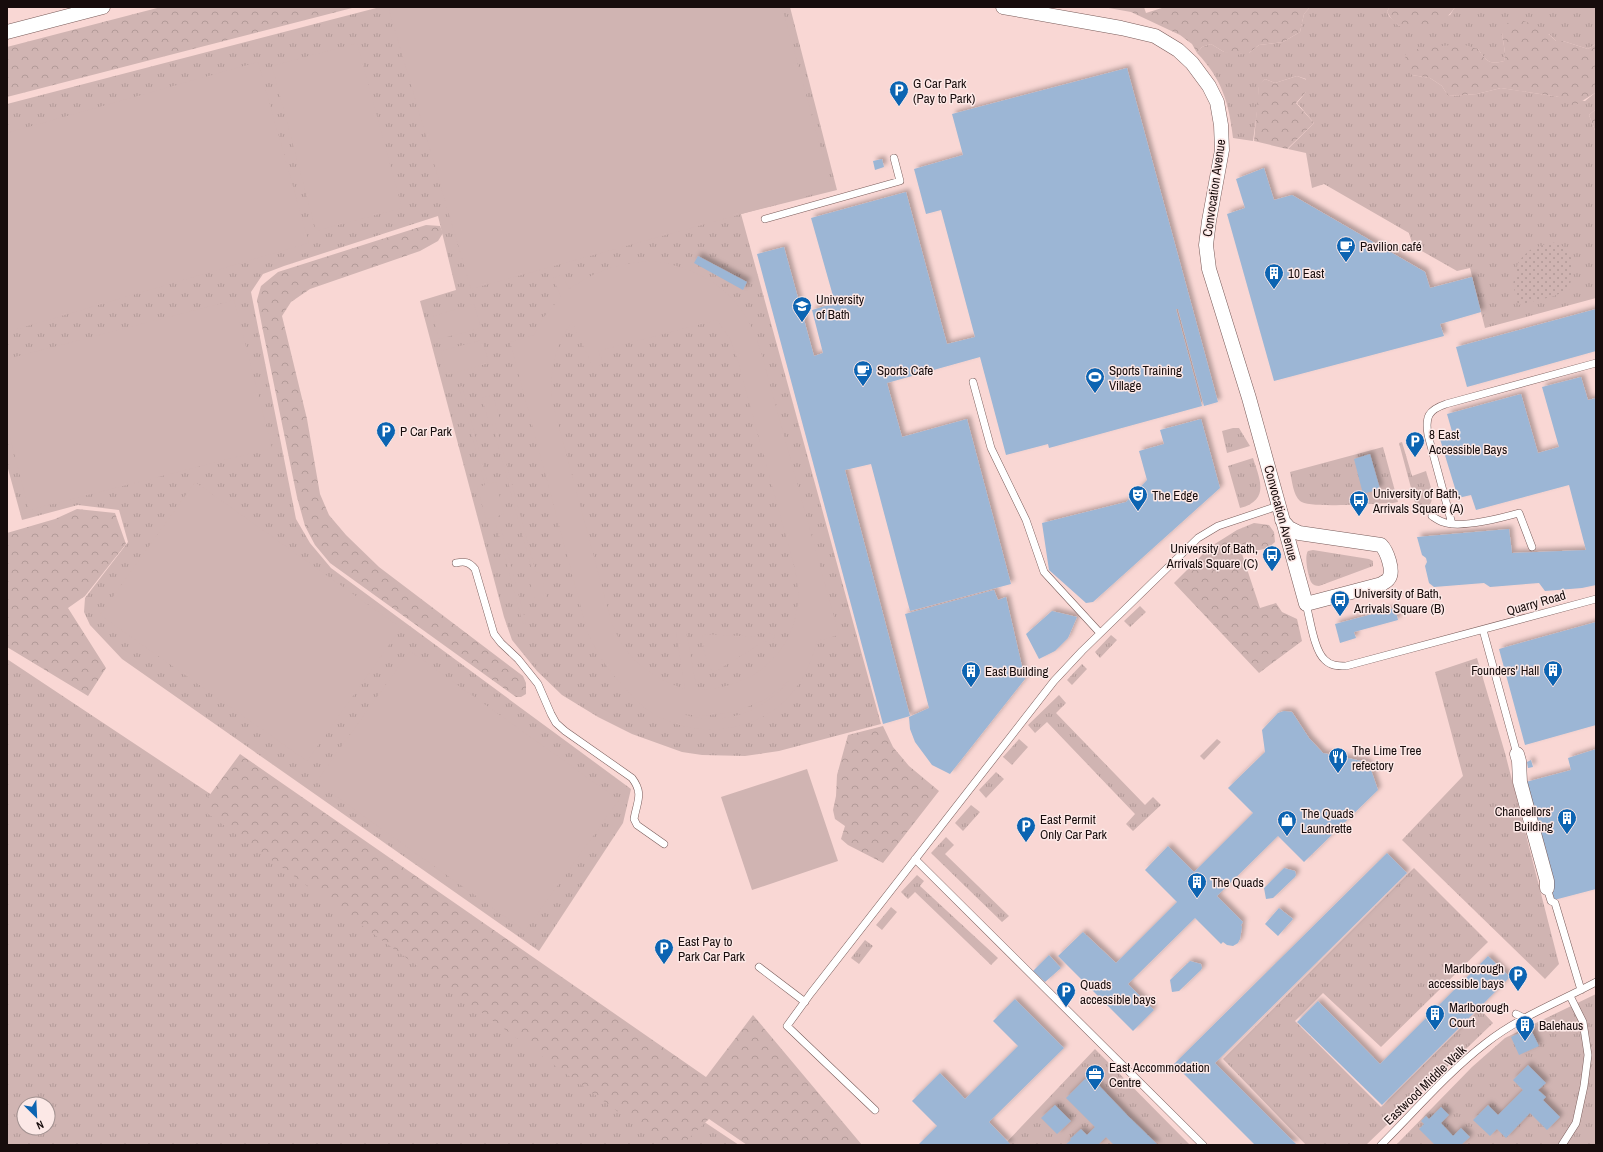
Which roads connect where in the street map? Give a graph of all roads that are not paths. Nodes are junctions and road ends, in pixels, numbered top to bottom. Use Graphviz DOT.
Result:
graph roads {
  1 [pos="103,7"];
  2 [pos="1003,7"];
  3 [pos="1046,10"];
  4 [pos="7,32"];
  5 [pos="894,158"];
  6 [pos="765,219"];
  7 [pos="1596,362"];
  8 [pos="973,382"];
  9 [pos="1278,506"];
  10 [pos="1432,516"];
  11 [pos="1282,520"];
  12 [pos="1452,524"];
  13 [pos="1532,547"];
  14 [pos="456,563"];
  15 [pos="1596,599"];
  16 [pos="1306,604"];
  17 [pos="1484,630"];
  18 [pos="1100,633"];
  19 [pos="1516,754"];
  20 [pos="664,844"];
  21 [pos="915,859"];
  22 [pos="1547,888"];
  23 [pos="759,967"];
  24 [pos="1596,982"];
  25 [pos="1581,990"];
  26 [pos="1570,996"];
  27 [pos="805,1002"];
  28 [pos="1516,1014"];
  29 [pos="1524,1018"];
  30 [pos="875,1110"];
  31 [pos="1203,1145"];
  32 [pos="1381,1145"];
  33 [pos="1562,1145"];
  1 -- 4 [label="street"];
  2 -- 3 [label="street, Convocation Avenue"];
  3 -- 9 [label="street, Convocation Avenue"];
  5 -- 6 [label="lane"];
  7 -- 12 [label="lane"];
  8 -- 18 [label="lane"];
  9 -- 11 [label="street, Convocation Avenue"];
  9 -- 18 [label="lane"];
  10 -- 12 [label="lane"];
  11 -- 16 [label="street, Convocation Avenue"];
  11 -- 16 [label="street"];
  12 -- 13 [label="lane"];
  14 -- 20 [label="lane"];
  15 -- 17 [label="lane, Quarry Road"];
  16 -- 17 [label="lane, Quarry Road"];
  17 -- 19 [label="lane"];
  18 -- 21 [label="lane"];
  19 -- 22 [label="street"];
  21 -- 27 [label="lane"];
  21 -- 31 [label="lane"];
  22 -- 25 [label="lane"];
  23 -- 27 [label="lane"];
  24 -- 25 [label="lane, Eastwood Middle Walk"];
  25 -- 26 [label="lane, Eastwood Middle Walk"];
  26 -- 29 [label="lane, Eastwood Middle Walk"];
  26 -- 33 [label="lane"];
  27 -- 30 [label="lane"];
  28 -- 29 [label="lane"];
  29 -- 32 [label="lane, Eastwood Middle Walk"];
}
